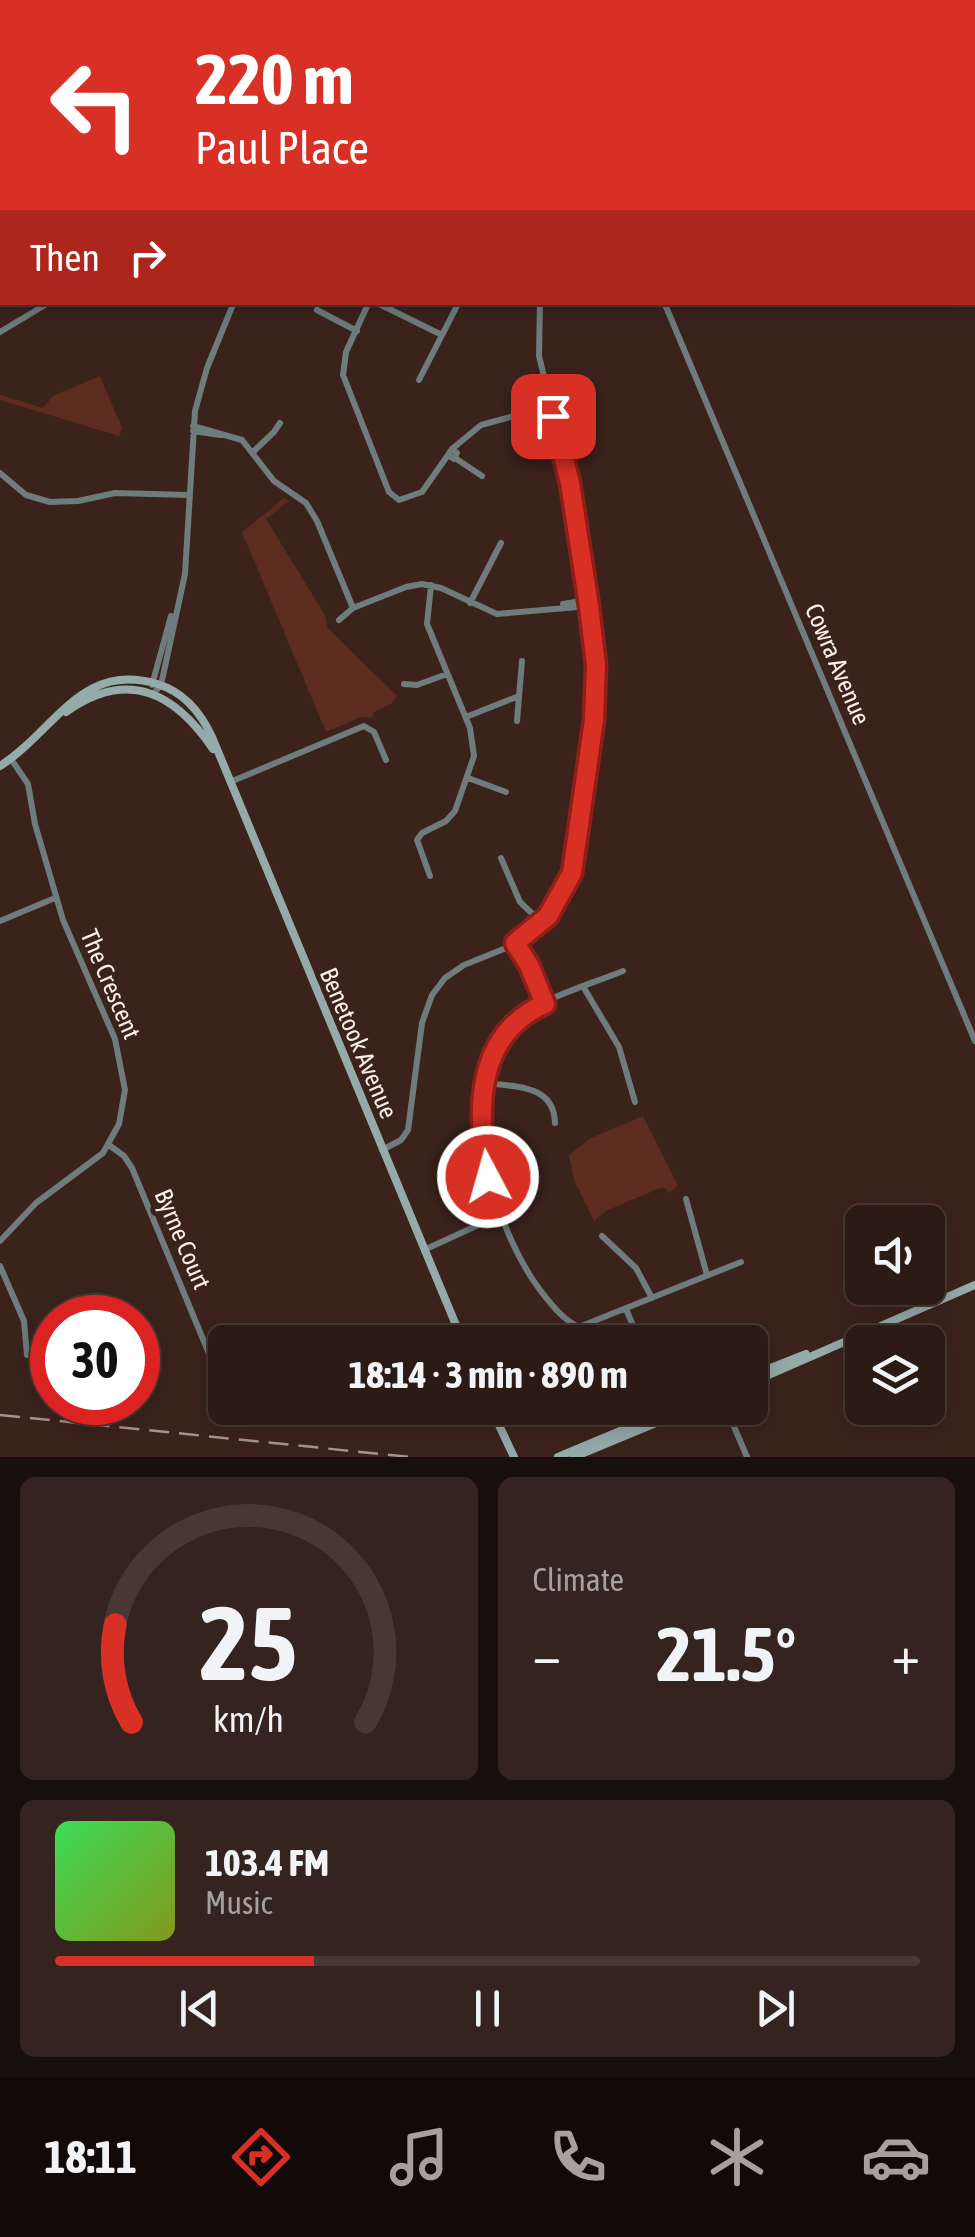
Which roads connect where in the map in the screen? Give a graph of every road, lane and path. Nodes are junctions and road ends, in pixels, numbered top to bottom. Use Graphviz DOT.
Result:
graph roads {
  1 [pos="25,305"];
  2 [pos="44,305"];
  3 [pos="233,305"];
  4 [pos="376,305"];
  5 [pos="379,305"];
  6 [pos="457,305"];
  7 [pos="540,305"];
  8 [pos="665,305"];
  9 [pos="317,310"];
  10 [pos="28,313"];
  11 [pos="357,331"];
  12 [pos="0,332"];
  13 [pos="442,335"];
  14 [pos="419,380"];
  15 [pos="549,404"];
  16 [pos="280,423"];
  17 [pos="193,429"];
  18 [pos="254,451"];
  19 [pos="454,455"];
  20 [pos="0,473"];
  21 [pos="482,476"];
  22 [pos="189,495"];
  23 [pos="501,544"];
  24 [pos="431,584"];
  25 [pos="470,603"];
  26 [pos="589,603"];
  27 [pos="353,608"];
  28 [pos="339,620"];
  29 [pos="522,660"];
  30 [pos="447,674"];
  31 [pos="156,684"];
  32 [pos="404,684"];
  33 [pos="153,694"];
  34 [pos="519,696"];
  35 [pos="466,717"];
  36 [pos="54,720"];
  37 [pos="516,721"];
  38 [pos="11,759"];
  39 [pos="219,759"];
  40 [pos="386,760"];
  41 [pos="0,766"];
  42 [pos="468,778"];
  43 [pos="229,782"];
  44 [pos="506,792"];
  45 [pos="501,858"];
  46 [pos="430,876"];
  47 [pos="55,898"];
  48 [pos="0,921"];
  49 [pos="542,923"];
  50 [pos="518,941"];
  51 [pos="623,971"];
  52 [pos="584,988"];
  53 [pos="545,1004"];
  54 [pos="975,1041"];
  55 [pos="486,1083"];
  56 [pos="635,1102"];
  57 [pos="555,1123"];
  58 [pos="109,1146"];
  59 [pos="382,1150"];
  60 [pos="686,1199"];
  61 [pos="500,1216"];
  62 [pos="602,1236"];
  63 [pos="0,1241"];
  64 [pos="423,1248"];
  65 [pos="740,1262"];
  66 [pos="0,1266"];
  67 [pos="707,1275"];
  68 [pos="975,1285"];
  69 [pos="652,1298"];
  70 [pos="626,1309"];
  71 [pos="456,1325"];
  72 [pos="576,1325"];
  73 [pos="584,1325"];
  74 [pos="633,1325"];
  75 [pos="208,1351"];
  76 [pos="27,1355"];
  77 [pos="768,1372"];
  78 [pos="499,1425"];
  79 [pos="635,1425"];
  80 [pos="640,1425"];
  81 [pos="733,1425"];
  82 [pos="500,1428"];
  83 [pos="503,1457"];
  84 [pos="514,1457"];
  85 [pos="558,1457"];
  86 [pos="574,1457"];
  87 [pos="747,1457"];
  1 -- 10 [label="street"];
  2 -- 10 [label="street"];
  3 -- 17 [label="street"];
  4 -- 11 [label="street"];
  5 -- 13 [label="street"];
  6 -- 13 [label="street"];
  7 -- 15 [label="street"];
  8 -- 54 [label="street, Cowra Avenue"];
  9 -- 11 [label="street"];
  10 -- 12 [label="street"];
  11 -- 19 [label="street"];
  13 -- 14 [label="street"];
  15 -- 19 [label="street"];
  15 -- 26 [label="street"];
  16 -- 18 [label="street"];
  17 -- 18 [label="street"];
  17 -- 22 [label="street"];
  18 -- 27 [label="street"];
  19 -- 21 [label="street"];
  20 -- 22 [label="street"];
  22 -- 31 [label="street"];
  23 -- 25 [label="street"];
  24 -- 25 [label="street"];
  24 -- 27 [label="street"];
  24 -- 30 [label="street"];
  25 -- 26 [label="street"];
  26 -- 49 [label="street"];
  27 -- 28 [label="street"];
  29 -- 34 [label="street"];
  30 -- 32 [label="street"];
  30 -- 35 [label="street"];
  31 -- 33 [label="street"];
  31 -- 36 [label="main road"];
  31 -- 39 [label="main road, Benetook Avenue"];
  33 -- 36 [label="main road"];
  33 -- 39 [label="main road, Benetook Avenue"];
  34 -- 35 [label="street"];
  34 -- 37 [label="street"];
  35 -- 42 [label="street"];
  36 -- 38 [label="main road"];
  38 -- 41 [label="main road"];
  38 -- 47 [label="street, The Crescent"];
  39 -- 43 [label="main road, Benetook Avenue"];
  40 -- 43 [label="street"];
  42 -- 44 [label="street"];
  42 -- 46 [label="street"];
  43 -- 59 [label="main road, Benetook Avenue"];
  45 -- 49 [label="street"];
  47 -- 48 [label="street"];
  47 -- 58 [label="street, The Crescent"];
  49 -- 50 [label="street"];
  50 -- 53 [label="street"];
  50 -- 59 [label="street"];
  51 -- 52 [label="street"];
  52 -- 53 [label="street"];
  52 -- 56 [label="street"];
  53 -- 55 [label="street"];
  55 -- 57 [label="street"];
  55 -- 61 [label="street"];
  58 -- 63 [label="street"];
  58 -- 75 [label="street, Byrne Court"];
  59 -- 64 [label="main road, Benetook Avenue"];
  60 -- 67 [label="street"];
  61 -- 64 [label="street"];
  61 -- 72 [label="street"];
  62 -- 69 [label="street"];
  64 -- 71 [label="main road, Benetook Avenue"];
  65 -- 67 [label="street"];
  66 -- 76 [label="street"];
  67 -- 69 [label="street"];
  68 -- 77 [label="main road"];
  69 -- 70 [label="street"];
  70 -- 73 [label="street"];
  70 -- 74 [label="street"];
  78 -- 82 [label="main road"];
  79 -- 85 [label="main road"];
  80 -- 86 [label="main road"];
  81 -- 87 [label="street"];
  82 -- 83 [label="main road"];
  82 -- 84 [label="main road"];
}
